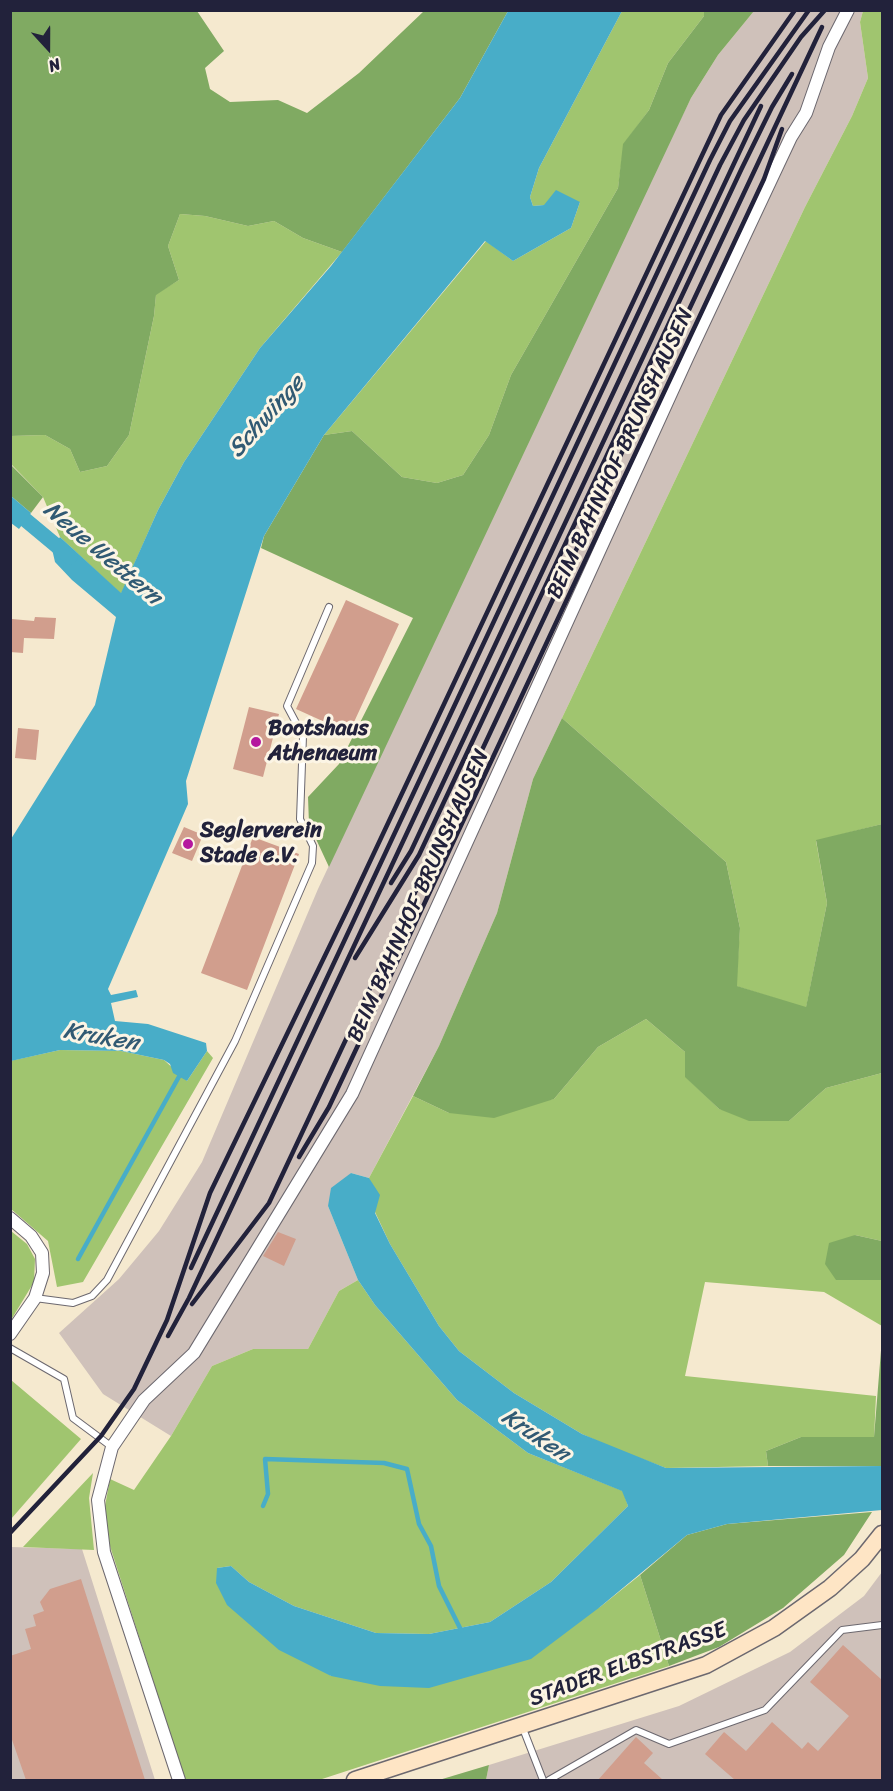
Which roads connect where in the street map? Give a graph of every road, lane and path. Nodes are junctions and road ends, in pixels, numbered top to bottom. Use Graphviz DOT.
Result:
graph roads {
  1 [pos="848,10"];
  2 [pos="329,607"];
  3 [pos="10,1218"];
  4 [pos="35,1298"];
  5 [pos="10,1334"];
  6 [pos="10,1348"];
  7 [pos="112,1447"];
  8 [pos="882,1534"];
  9 [pos="882,1625"];
  10 [pos="522,1726"];
  11 [pos="178,1780"];
  12 [pos="355,1780"];
  13 [pos="543,1780"];
  14 [pos="549,1780"];
  1 -- 7 [label="street, BEIM BAHNHOF BRUNSHAUSEN"];
  2 -- 4 [label="lane"];
  3 -- 4 [label="street"];
  4 -- 5 [label="street"];
  6 -- 7 [label="lane"];
  7 -- 11 [label="street, BEIM BAHNHOF BRUNSHAUSEN"];
  8 -- 10 [label="street, STADER ELBSTRASSE"];
  9 -- 14 [label="lane"];
  10 -- 12 [label="street, STADER ELBSTRASSE"];
  10 -- 13 [label="lane"];
}
